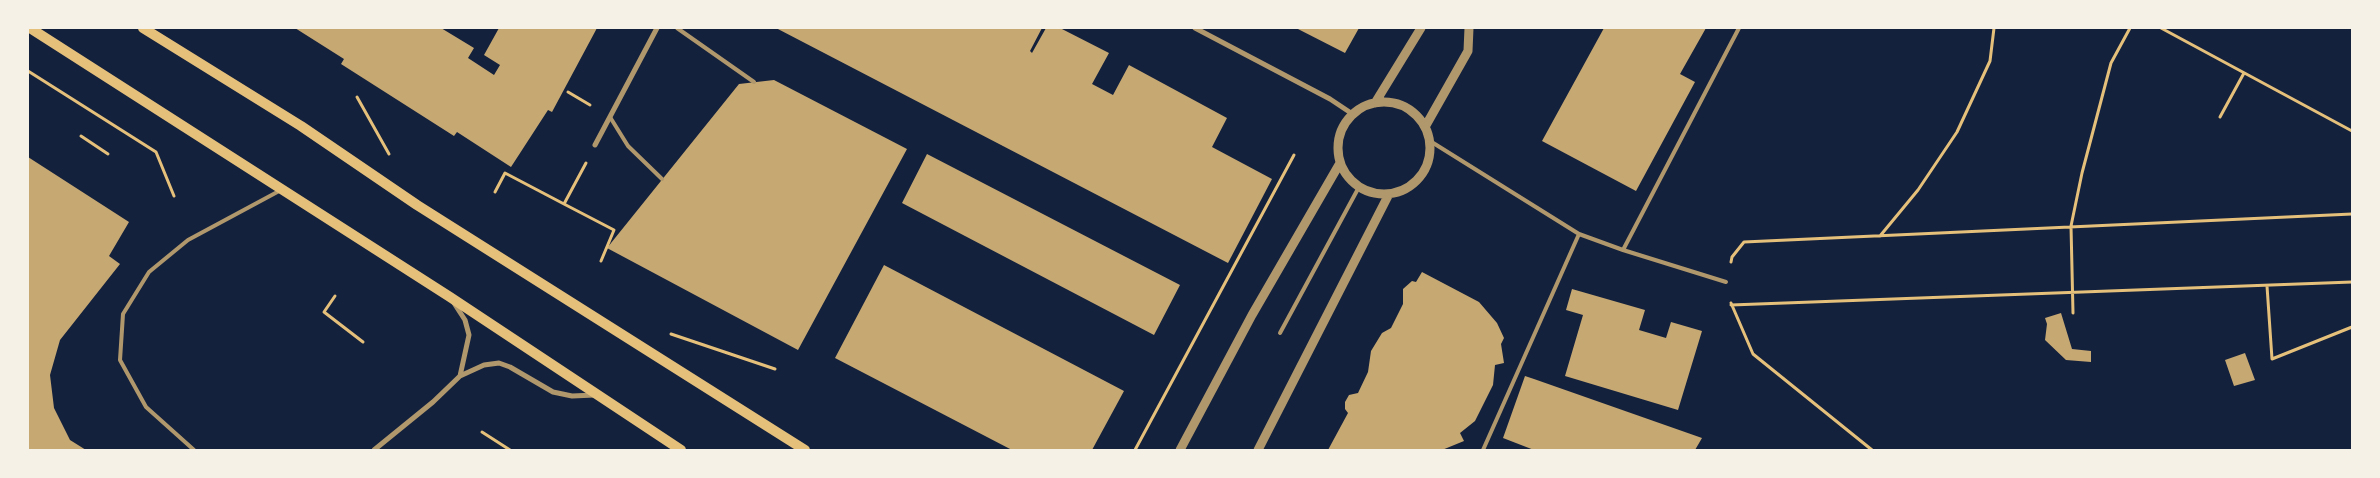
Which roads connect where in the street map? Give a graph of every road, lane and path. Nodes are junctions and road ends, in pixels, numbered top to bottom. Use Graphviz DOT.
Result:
graph roads {
  1 [pos="30,28"];
  2 [pos="143,28"];
  3 [pos="657,28"];
  4 [pos="677,28"];
  5 [pos="1195,28"];
  6 [pos="1421,28"];
  7 [pos="1469,28"];
  8 [pos="1739,28"];
  9 [pos="1994,28"];
  10 [pos="2130,28"];
  11 [pos="2161,28"];
  12 [pos="28,70"];
  13 [pos="2244,73"];
  14 [pos="754,82"];
  15 [pos="356,97"];
  16 [pos="1375,103"];
  17 [pos="1354,114"];
  18 [pos="610,116"];
  19 [pos="2220,117"];
  20 [pos="1425,127"];
  21 [pos="2352,131"];
  22 [pos="81,136"];
  23 [pos="1430,142"];
  24 [pos="595,145"];
  25 [pos="108,154"];
  26 [pos="1294,154"];
  27 [pos="389,155"];
  28 [pos="1340,163"];
  29 [pos="662,179"];
  30 [pos="1358,188"];
  31 [pos="282,189"];
  32 [pos="495,192"];
  33 [pos="1389,194"];
  34 [pos="174,196"];
  35 [pos="564,204"];
  36 [pos="2352,214"];
  37 [pos="2071,226"];
  38 [pos="1579,234"];
  39 [pos="1880,237"];
  40 [pos="1623,250"];
  41 [pos="600,261"];
  42 [pos="1726,282"];
  43 [pos="2352,282"];
  44 [pos="2267,286"];
  45 [pos="2072,294"];
  46 [pos="334,296"];
  47 [pos="450,297"];
  48 [pos="1731,305"];
  49 [pos="2073,313"];
  50 [pos="2352,327"];
  51 [pos="1280,333"];
  52 [pos="363,342"];
  53 [pos="460,376"];
  54 [pos="596,395"];
  55 [pos="482,432"];
  56 [pos="194,450"];
  57 [pos="374,450"];
  58 [pos="510,450"];
  59 [pos="681,450"];
  60 [pos="805,450"];
  61 [pos="1135,450"];
  62 [pos="1180,450"];
  63 [pos="1258,450"];
  64 [pos="1484,450"];
  65 [pos="1872,450"];
  1 -- 31 [label="main road"];
  2 -- 60 [label="main road"];
  3 -- 18 [label="street"];
  4 -- 14 [label="lane"];
  5 -- 17 [label="street"];
  6 -- 16 [label="street"];
  7 -- 20 [label="street"];
  8 -- 40 [label="lane"];
  9 -- 39 [label="path"];
  10 -- 37 [label="path"];
  11 -- 13 [label="path"];
  12 -- 34 [label="path"];
  13 -- 19 [label="path"];
  13 -- 21 [label="path"];
  15 -- 27 [label="path"];
  16 -- 17 [label="street"];
  16 -- 20 [label="street"];
  17 -- 28 [label="street"];
  18 -- 24 [label="street"];
  18 -- 29 [label="lane"];
  20 -- 23 [label="street"];
  22 -- 25 [label="path"];
  23 -- 33 [label="street"];
  23 -- 38 [label="lane"];
  24 -- 35 [label="path"];
  26 -- 61 [label="path"];
  28 -- 30 [label="street"];
  28 -- 62 [label="street"];
  30 -- 33 [label="street"];
  30 -- 51 [label="lane"];
  31 -- 47 [label="main road"];
  31 -- 56 [label="lane"];
  32 -- 35 [label="path"];
  33 -- 63 [label="street"];
  35 -- 41 [label="path"];
  36 -- 37 [label="path"];
  37 -- 39 [label="path"];
  37 -- 45 [label="path"];
  38 -- 40 [label="lane"];
  38 -- 64 [label="lane"];
  39 -- 42 [label="path"];
  40 -- 42 [label="lane"];
  42 -- 48 [label="path"];
  43 -- 44 [label="path"];
  44 -- 45 [label="path"];
  44 -- 50 [label="path"];
  45 -- 48 [label="path"];
  45 -- 49 [label="path"];
  46 -- 52 [label="path"];
  47 -- 53 [label="street"];
  47 -- 54 [label="main road"];
  48 -- 65 [label="path"];
  53 -- 54 [label="street"];
  53 -- 57 [label="street"];
  54 -- 59 [label="main road"];
  55 -- 58 [label="path"];
}
